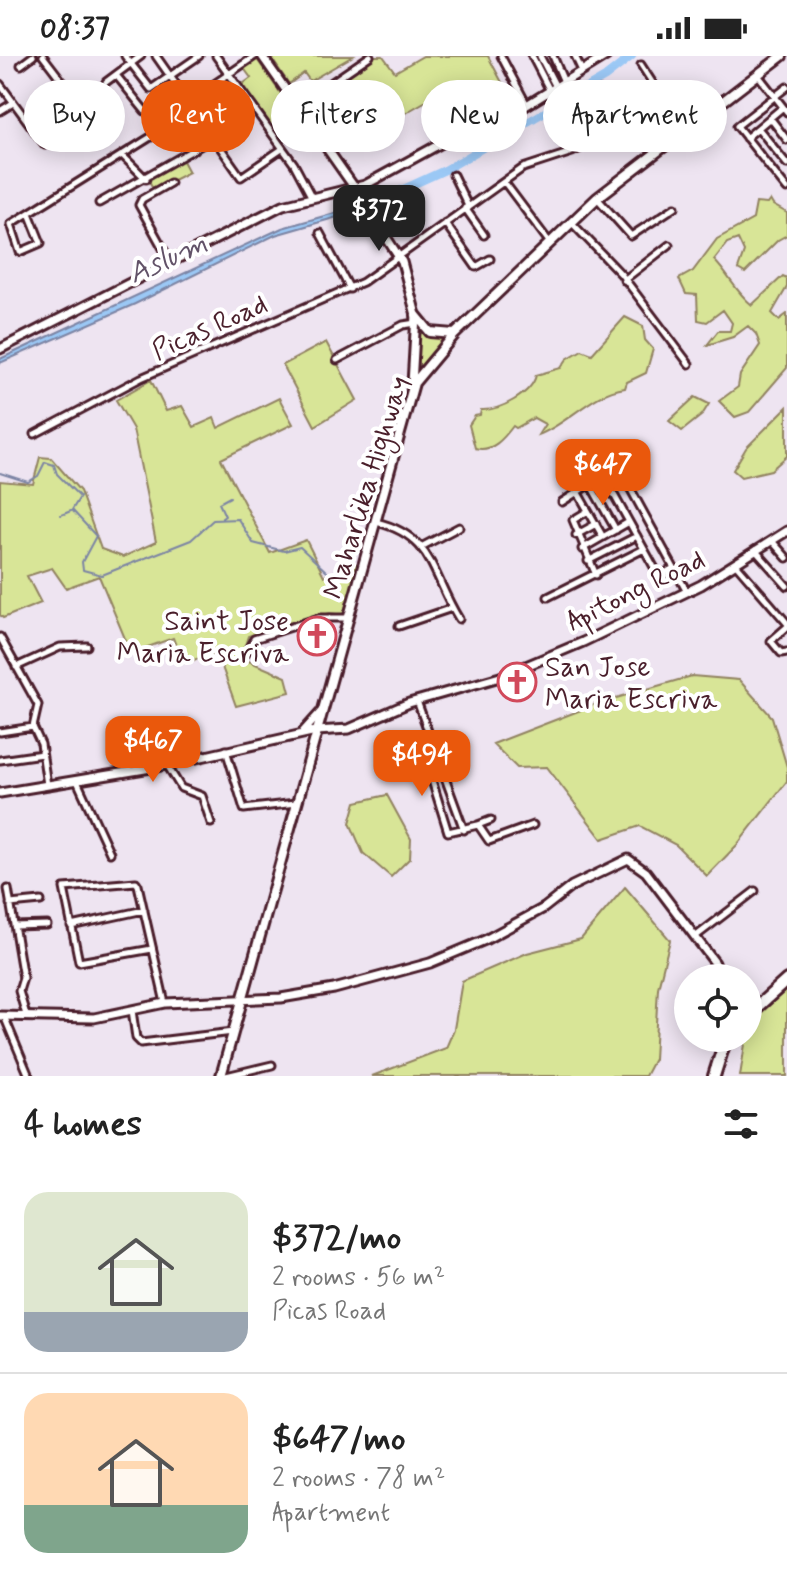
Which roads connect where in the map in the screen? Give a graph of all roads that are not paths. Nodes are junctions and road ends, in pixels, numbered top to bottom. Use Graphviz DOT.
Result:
graph roads {
  1 [pos="33,56"];
  2 [pos="43,56"];
  3 [pos="125,56"];
  4 [pos="141,56"];
  5 [pos="156,56"];
  6 [pos="199,56"];
  7 [pos="216,56"];
  8 [pos="255,56"];
  9 [pos="262,56"];
  10 [pos="370,56"];
  11 [pos="501,56"];
  12 [pos="532,56"];
  13 [pos="540,56"];
  14 [pos="553,56"];
  15 [pos="575,56"];
  16 [pos="606,56"];
  17 [pos="782,56"];
  18 [pos="131,63"];
  19 [pos="21,65"];
  20 [pos="641,65"];
  21 [pos="582,71"];
  22 [pos="116,75"];
  23 [pos="229,75"];
  24 [pos="757,75"];
  25 [pos="169,76"];
  26 [pos="61,80"];
  27 [pos="109,80"];
  28 [pos="172,80"];
  29 [pos="221,80"];
  30 [pos="279,80"];
  31 [pos="335,80"];
  32 [pos="514,80"];
  33 [pos="551,80"];
  34 [pos="553,80"];
  35 [pos="556,80"];
  36 [pos="568,80"];
  37 [pos="651,80"];
  38 [pos="0,84"];
  39 [pos="787,87"];
  40 [pos="543,95"];
  41 [pos="727,97"];
  42 [pos="774,97"];
  43 [pos="13,103"];
  44 [pos="527,105"];
  45 [pos="141,106"];
  46 [pos="785,109"];
  47 [pos="0,111"];
  48 [pos="24,117"];
  49 [pos="770,118"];
  50 [pos="758,128"];
  51 [pos="271,134"];
  52 [pos="746,138"];
  53 [pos="787,140"];
  54 [pos="141,143"];
  55 [pos="191,152"];
  56 [pos="224,152"];
  57 [pos="278,152"];
  58 [pos="284,152"];
  59 [pos="329,152"];
  60 [pos="425,152"];
  61 [pos="572,152"];
  62 [pos="655,152"];
  63 [pos="122,155"];
  64 [pos="787,164"];
  65 [pos="453,175"];
  66 [pos="146,179"];
  67 [pos="170,183"];
  68 [pos="505,183"];
  69 [pos="354,187"];
  70 [pos="787,189"];
  71 [pos="311,196"];
  72 [pos="597,198"];
  73 [pos="99,203"];
  74 [pos="466,207"];
  75 [pos="675,207"];
  76 [pos="29,213"];
  77 [pos="571,222"];
  78 [pos="445,223"];
  79 [pos="320,233"];
  80 [pos="484,235"];
  81 [pos="550,243"];
  82 [pos="669,245"];
  83 [pos="400,256"];
  84 [pos="490,259"];
  85 [pos="171,264"];
  86 [pos="624,280"];
  87 [pos="350,289"];
  88 [pos="416,319"];
  89 [pos="455,334"];
  90 [pos="0,349"];
  91 [pos="337,360"];
  92 [pos="689,364"];
  93 [pos="412,390"];
  94 [pos="35,434"];
  95 [pos="603,475"];
  96 [pos="590,484"];
  97 [pos="577,492"];
  98 [pos="562,502"];
  99 [pos="588,511"];
  100 [pos="375,522"];
  101 [pos="629,522"];
  102 [pos="596,524"];
  103 [pos="459,527"];
  104 [pos="616,530"];
  105 [pos="787,531"];
  106 [pos="576,535"];
  107 [pos="637,536"];
  108 [pos="603,537"];
  109 [pos="772,541"];
  110 [pos="421,548"];
  111 [pos="582,549"];
  112 [pos="644,549"];
  113 [pos="755,550"];
  114 [pos="787,558"];
  115 [pos="588,561"];
  116 [pos="735,562"];
  117 [pos="674,568"];
  118 [pos="596,575"];
  119 [pos="787,586"];
  120 [pos="687,592"];
  121 [pos="548,597"];
  122 [pos="452,608"];
  123 [pos="349,618"];
  124 [pos="459,619"];
  125 [pos="787,625"];
  126 [pos="399,626"];
  127 [pos="0,637"];
  128 [pos="87,646"];
  129 [pos="787,652"];
  130 [pos="245,654"];
  131 [pos="16,667"];
  132 [pos="417,701"];
  133 [pos="321,712"];
  134 [pos="33,727"];
  135 [pos="316,731"];
  136 [pos="0,732"];
  137 [pos="298,735"];
  138 [pos="430,739"];
  139 [pos="226,749"];
  140 [pos="42,754"];
  141 [pos="0,760"];
  142 [pos="167,765"];
  143 [pos="77,781"];
  144 [pos="47,786"];
  145 [pos="0,793"];
  146 [pos="296,803"];
  147 [pos="491,820"];
  148 [pos="211,823"];
  149 [pos="478,825"];
  150 [pos="533,825"];
  151 [pos="464,830"];
  152 [pos="110,853"];
  153 [pos="8,889"];
  154 [pos="755,891"];
  155 [pos="41,901"];
  156 [pos="10,904"];
  157 [pos="144,910"];
  158 [pos="47,925"];
  159 [pos="14,926"];
  160 [pos="71,926"];
  161 [pos="695,937"];
  162 [pos="152,949"];
  163 [pos="715,964"];
  164 [pos="787,980"];
  165 [pos="241,1001"];
  166 [pos="762,1002"];
  167 [pos="165,1003"];
  168 [pos="131,1009"];
  169 [pos="26,1015"];
  170 [pos="2,1016"];
  171 [pos="233,1032"];
  172 [pos="722,1052"];
  173 [pos="272,1065"];
  174 [pos="29,1076"];
  175 [pos="223,1076"];
  176 [pos="714,1076"];
  1 -- 19 [label="street"];
  2 -- 26 [label="street"];
  3 -- 18 [label="street"];
  4 -- 18 [label="street"];
  5 -- 25 [label="street"];
  6 -- 25 [label="street"];
  7 -- 23 [label="street"];
  8 -- 23 [label="street"];
  9 -- 30 [label="street"];
  10 -- 31 [label="street"];
  11 -- 32 [label="street"];
  12 -- 33 [label="street"];
  13 -- 34 [label="street"];
  14 -- 35 [label="street"];
  15 -- 21 [label="street"];
  16 -- 21 [label="street"];
  17 -- 24 [label="main road, Maharlika Highway"];
  18 -- 22 [label="street"];
  18 -- 25 [label="street"];
  20 -- 37 [label="street"];
  21 -- 36 [label="street"];
  22 -- 27 [label="street"];
  22 -- 45 [label="street"];
  23 -- 29 [label="street"];
  23 -- 51 [label="street"];
  24 -- 41 [label="main road, Maharlika Highway"];
  24 -- 42 [label="street"];
  25 -- 28 [label="street"];
  38 -- 43 [label="street"];
  39 -- 42 [label="street"];
  40 -- 44 [label="street"];
  42 -- 46 [label="street"];
  42 -- 52 [label="street"];
  43 -- 47 [label="street"];
  43 -- 48 [label="street"];
  46 -- 49 [label="street"];
  49 -- 50 [label="street"];
  49 -- 53 [label="street"];
  50 -- 52 [label="street"];
  50 -- 64 [label="street"];
  52 -- 70 [label="street"];
  54 -- 63 [label="street"];
  55 -- 66 [label="street"];
  56 -- 57 [label="street"];
  58 -- 71 [label="street"];
  59 -- 69 [label="street"];
  60 -- 69 [label="street"];
  61 -- 68 [label="street, Picas Road"];
  62 -- 72 [label="main road, Maharlika Highway"];
  63 -- 66 [label="street"];
  63 -- 76 [label="street"];
  65 -- 74 [label="street"];
  66 -- 73 [label="street"];
  67 -- 85 [label="street"];
  68 -- 74 [label="street, Picas Road"];
  68 -- 81 [label="street"];
  69 -- 71 [label="street"];
  69 -- 83 [label="street"];
  71 -- 85 [label="street"];
  72 -- 75 [label="street"];
  72 -- 77 [label="main road, Maharlika Highway"];
  74 -- 78 [label="street, Picas Road"];
  74 -- 80 [label="street"];
  76 -- 76 [label="street"];
  77 -- 81 [label="main road, Maharlika Highway"];
  77 -- 86 [label="street"];
  78 -- 83 [label="street, Picas Road"];
  78 -- 84 [label="street"];
  79 -- 87 [label="street"];
  81 -- 89 [label="main road, Maharlika Highway"];
  82 -- 86 [label="street"];
  83 -- 87 [label="street, Picas Road"];
  83 -- 88 [label="street"];
  85 -- 90 [label="street"];
  86 -- 92 [label="street"];
  87 -- 94 [label="street, Picas Road"];
  88 -- 89 [label="main road"];
  88 -- 91 [label="street"];
  88 -- 93 [label="street"];
  89 -- 93 [label="main road, Maharlika Highway"];
  93 -- 100 [label="main road, Maharlika Highway"];
  95 -- 96 [label="street"];
  95 -- 101 [label="street"];
  95 -- 117 [label="street"];
  96 -- 97 [label="street"];
  96 -- 104 [label="street"];
  97 -- 98 [label="street"];
  97 -- 99 [label="street"];
  99 -- 102 [label="street"];
  99 -- 106 [label="street"];
  100 -- 110 [label="street"];
  100 -- 123 [label="main road, Maharlika Highway"];
  101 -- 104 [label="street"];
  101 -- 107 [label="street"];
  102 -- 106 [label="street"];
  102 -- 108 [label="street"];
  103 -- 110 [label="street"];
  104 -- 108 [label="street"];
  105 -- 109 [label="street, Apitong Road"];
  106 -- 111 [label="street"];
  107 -- 112 [label="street"];
  107 -- 115 [label="street"];
  108 -- 111 [label="street"];
  109 -- 113 [label="street, Apitong Road"];
  109 -- 114 [label="street"];
  110 -- 122 [label="street"];
  111 -- 115 [label="street"];
  112 -- 117 [label="street"];
  112 -- 118 [label="street"];
  113 -- 116 [label="street, Apitong Road"];
  113 -- 119 [label="street"];
  115 -- 118 [label="street"];
  116 -- 120 [label="street, Apitong Road"];
  116 -- 125 [label="street"];
  117 -- 120 [label="street"];
  118 -- 121 [label="street"];
  120 -- 132 [label="street, Apitong Road"];
  122 -- 124 [label="street"];
  122 -- 126 [label="street"];
  123 -- 130 [label="street"];
  123 -- 133 [label="main road, Maharlika Highway"];
  125 -- 129 [label="street"];
  127 -- 131 [label="street"];
  128 -- 131 [label="street"];
  131 -- 134 [label="street"];
  132 -- 135 [label="street, Apitong Road"];
  132 -- 138 [label="street"];
  133 -- 135 [label="main road, Maharlika Highway"];
  133 -- 137 [label="street"];
  134 -- 136 [label="street"];
  134 -- 140 [label="street"];
  135 -- 137 [label="street, Apitong Road"];
  135 -- 146 [label="main road, Maharlika Highway"];
  137 -- 139 [label="street, Apitong Road"];
  138 -- 151 [label="street"];
  138 -- 151 [label="street"];
  139 -- 142 [label="street, Apitong Road"];
  139 -- 146 [label="street"];
  140 -- 141 [label="street"];
  140 -- 144 [label="street"];
  142 -- 143 [label="street, Apitong Road"];
  142 -- 148 [label="street"];
  143 -- 144 [label="street, Apitong Road"];
  143 -- 152 [label="street"];
  144 -- 145 [label="street, Apitong Road"];
  146 -- 165 [label="main road, Maharlika Highway"];
  147 -- 149 [label="street"];
  149 -- 150 [label="street"];
  149 -- 151 [label="street"];
  153 -- 156 [label="street"];
  154 -- 161 [label="street"];
  155 -- 156 [label="street"];
  156 -- 159 [label="street"];
  157 -- 160 [label="street"];
  157 -- 160 [label="street"];
  157 -- 162 [label="street"];
  158 -- 159 [label="street"];
  159 -- 169 [label="street"];
  160 -- 162 [label="street"];
  161 -- 163 [label="street"];
  161 -- 165 [label="street"];
  162 -- 167 [label="street"];
  164 -- 166 [label="highway"];
  165 -- 167 [label="street"];
  165 -- 171 [label="main road, Maharlika Highway"];
  167 -- 168 [label="street"];
  168 -- 169 [label="street"];
  168 -- 171 [label="street"];
  169 -- 170 [label="street"];
  170 -- 174 [label="street"];
  171 -- 175 [label="main road, Maharlika Highway"];
  172 -- 176 [label="highway"];
  173 -- 175 [label="street"];
}
